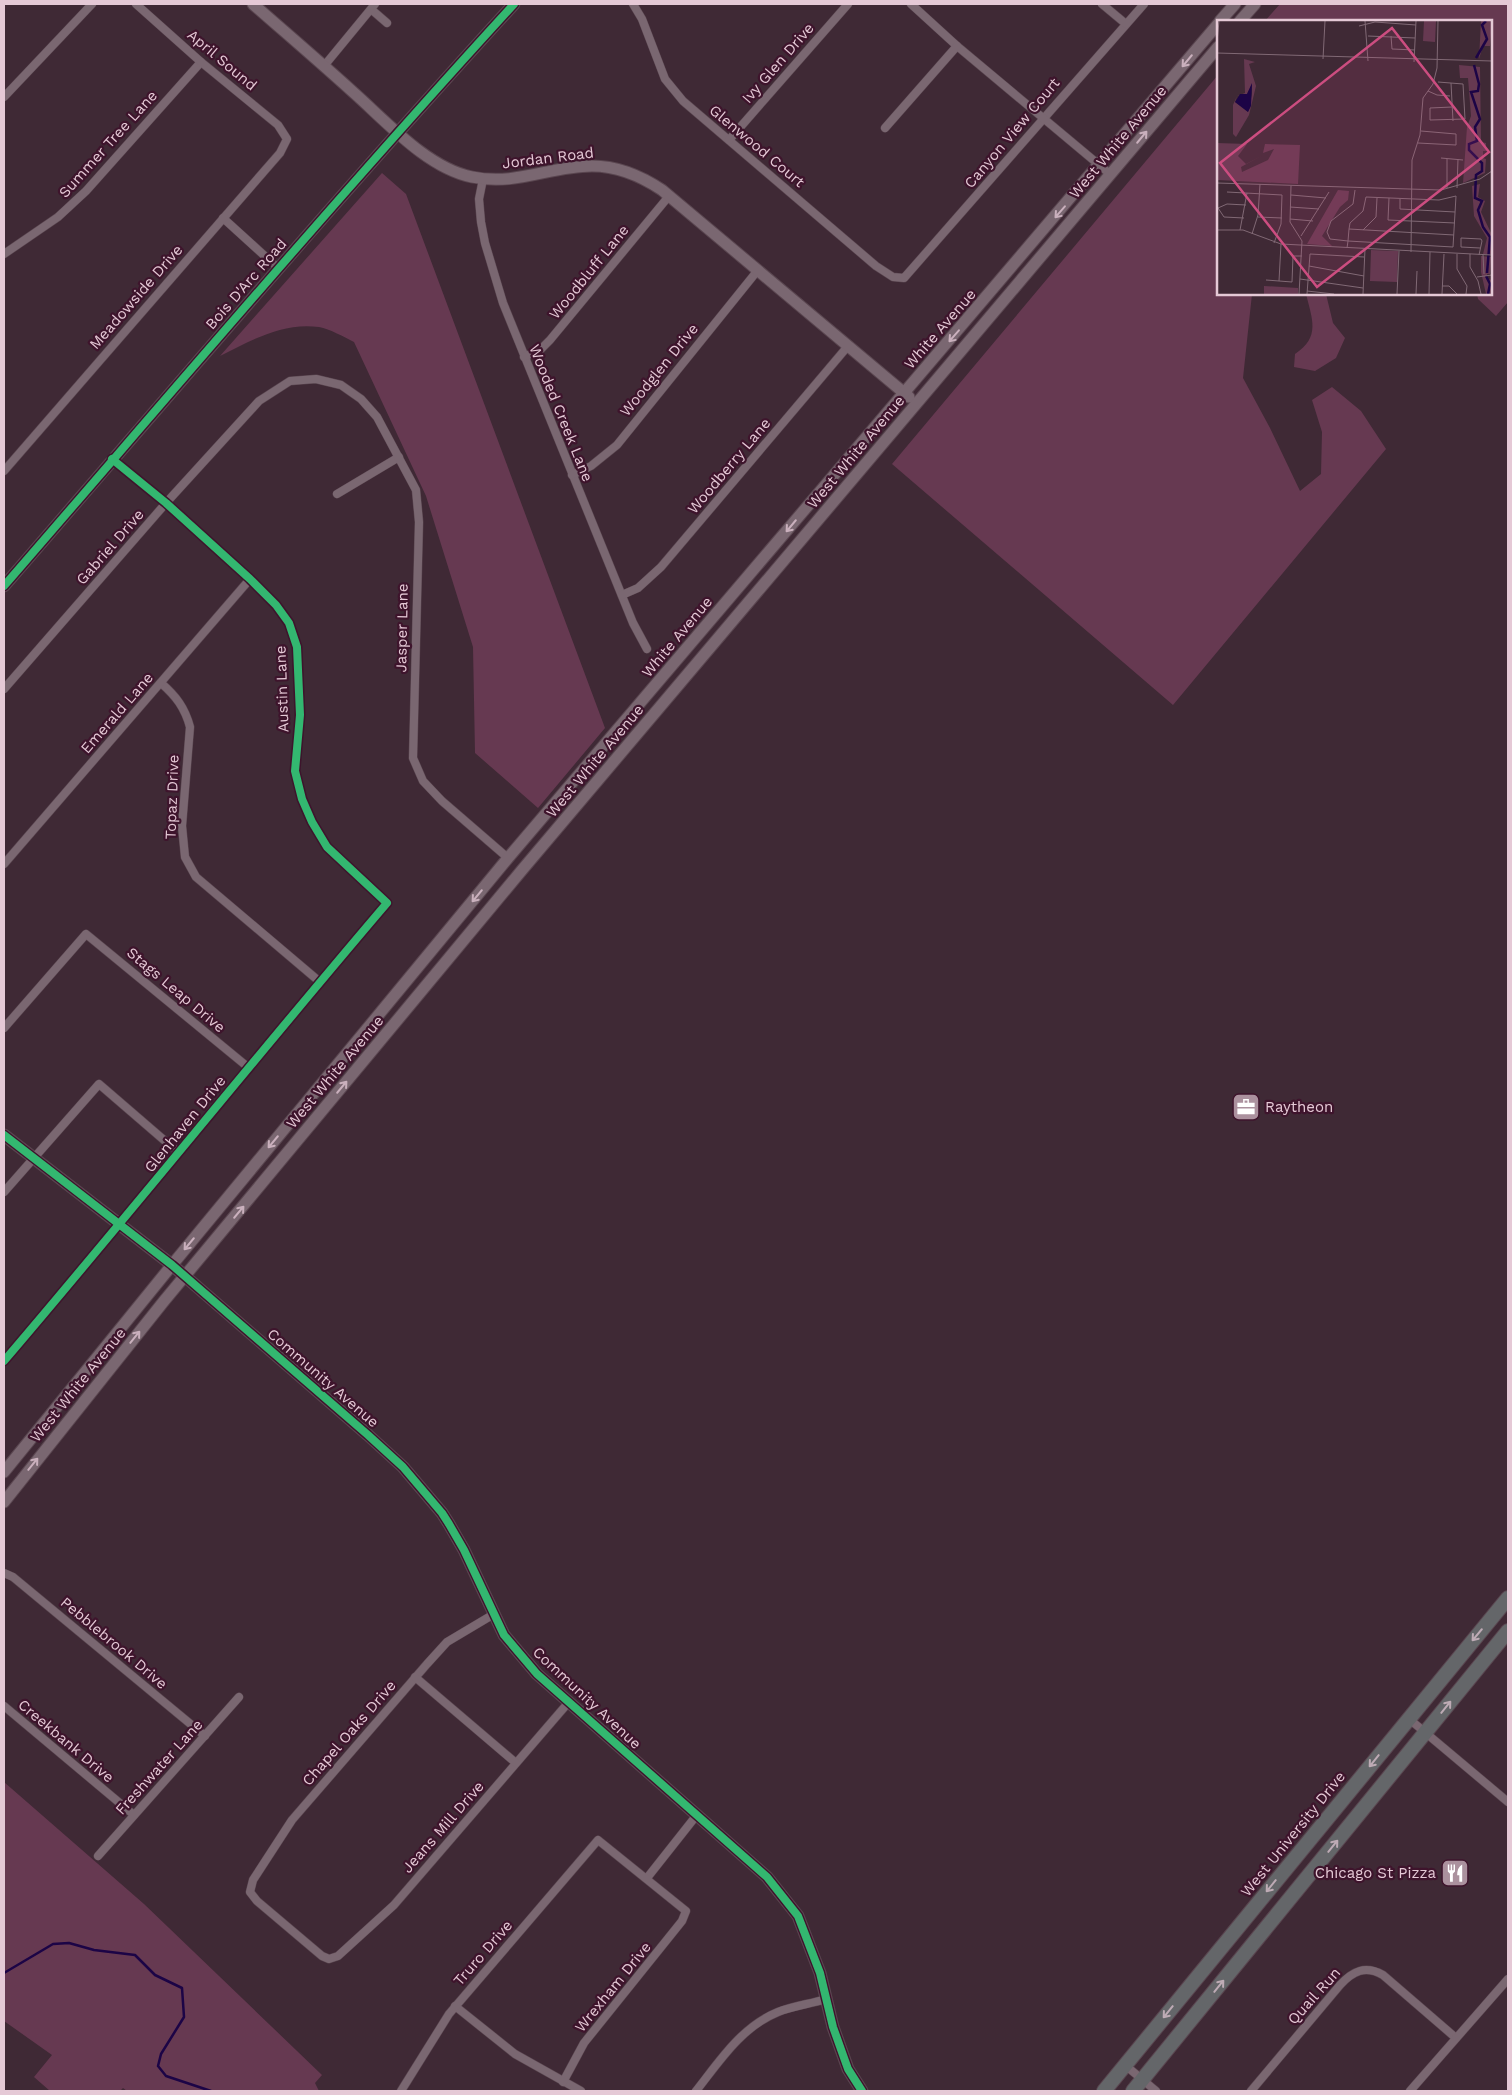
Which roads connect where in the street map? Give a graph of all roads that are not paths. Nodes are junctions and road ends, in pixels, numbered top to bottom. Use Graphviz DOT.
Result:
graph roads {
  1 [pos="92,4"];
  2 [pos="136,4"];
  3 [pos="253,4"];
  4 [pos="514,4"];
  5 [pos="634,4"];
  6 [pos="848,4"];
  7 [pos="910,4"];
  8 [pos="1102,4"];
  9 [pos="1144,4"];
  10 [pos="1235,4"];
  11 [pos="1255,4"];
  12 [pos="373,7"];
  13 [pos="1222,20"];
  14 [pos="1241,20"];
  15 [pos="387,23"];
  16 [pos="1126,24"];
  17 [pos="1217,25"];
  18 [pos="957,46"];
  19 [pos="1217,48"];
  20 [pos="201,62"];
  21 [pos="324,66"];
  22 [pos="4,97"];
  23 [pos="1044,118"];
  24 [pos="884,128"];
  25 [pos="397,132"];
  26 [pos="287,140"];
  27 [pos="729,140"];
  28 [pos="1100,165"];
  29 [pos="1110,174"];
  30 [pos="483,178"];
  31 [pos="669,196"];
  32 [pos="223,218"];
  33 [pos="4,254"];
  34 [pos="278,268"];
  35 [pos="758,270"];
  36 [pos="900,278"];
  37 [pos="848,346"];
  38 [pos="524,357"];
  39 [pos="341,385"];
  40 [pos="904,393"];
  41 [pos="916,403"];
  42 [pos="399,457"];
  43 [pos="112,459"];
  44 [pos="4,471"];
  45 [pos="572,475"];
  46 [pos="337,494"];
  47 [pos="166,503"];
  48 [pos="250,580"];
  49 [pos="4,585"];
  50 [pos="622,595"];
  51 [pos="648,649"];
  52 [pos="161,683"];
  53 [pos="4,689"];
  54 [pos="508,858"];
  55 [pos="4,864"];
  56 [pos="522,870"];
  57 [pos="387,902"];
  58 [pos="320,982"];
  59 [pos="4,1028"];
  60 [pos="249,1068"];
  61 [pos="4,1135"];
  62 [pos="179,1153"];
  63 [pos="33,1158"];
  64 [pos="4,1192"];
  65 [pos="120,1225"];
  66 [pos="172,1265"];
  67 [pos="185,1276"];
  68 [pos="4,1361"];
  69 [pos="4,1472"];
  70 [pos="4,1502"];
  71 [pos="4,1573"];
  72 [pos="1508,1598"];
  73 [pos="494,1614"];
  74 [pos="1508,1631"];
  75 [pos="415,1677"];
  76 [pos="239,1697"];
  77 [pos="568,1703"];
  78 [pos="4,1706"];
  79 [pos="1408,1718"];
  80 [pos="1425,1732"];
  81 [pos="205,1736"];
  82 [pos="516,1763"];
  83 [pos="1508,1802"];
  84 [pos="134,1815"];
  85 [pos="696,1816"];
  86 [pos="98,1856"];
  87 [pos="646,1878"];
  88 [pos="330,1959"];
  89 [pos="1508,1979"];
  90 [pos="826,2000"];
  91 [pos="455,2006"];
  92 [pos="1456,2038"];
  93 [pos="1125,2065"];
  94 [pos="1142,2080"];
  95 [pos="563,2082"];
  96 [pos="401,2091"];
  97 [pos="581,2091"];
  98 [pos="696,2091"];
  99 [pos="862,2091"];
  100 [pos="1104,2091"];
  101 [pos="1133,2091"];
  102 [pos="1156,2091"];
  103 [pos="1251,2091"];
  104 [pos="1410,2091"];
  1 -- 22 [label="street"];
  2 -- 20 [label="street, April Sound"];
  3 -- 21 [label="main road, Jordan Road"];
  4 -- 25 [label="main road, Bois D'Arc Road"];
  5 -- 27 [label="street, Glenwood Court"];
  6 -- 27 [label="street, Ivy Glen Drive"];
  7 -- 18 [label="street"];
  8 -- 16 [label="street"];
  9 -- 16 [label="street, Canyon View Court"];
  10 -- 13 [label="main road, White Avenue"];
  11 -- 14 [label="main road"];
  12 -- 15 [label="street"];
  12 -- 21 [label="street"];
  16 -- 23 [label="street, Canyon View Court"];
  17 -- 28 [label="main road, White Avenue, one-way"];
  18 -- 23 [label="street"];
  18 -- 24 [label="street"];
  29 -- 19 [label="main road, West White Avenue, one-way"];
  20 -- 26 [label="street, April Sound"];
  20 -- 33 [label="street, Summer Tree Lane"];
  21 -- 25 [label="main road, Jordan Road"];
  23 -- 28 [label="street"];
  23 -- 36 [label="street, Canyon View Court"];
  25 -- 30 [label="main road, Jordan Road"];
  25 -- 34 [label="main road, Bois D'Arc Road"];
  26 -- 32 [label="street, Meadowside Drive"];
  27 -- 36 [label="street, Glenwood Court"];
  28 -- 29 [label="street"];
  28 -- 40 [label="main road, White Avenue, one-way"];
  29 -- 41 [label="main road, West White Avenue"];
  30 -- 31 [label="main road, Jordan Road"];
  30 -- 38 [label="street, Wooded Creek Lane"];
  31 -- 35 [label="main road, Jordan Road"];
  31 -- 38 [label="street, Woodbluff Lane"];
  32 -- 34 [label="street"];
  32 -- 44 [label="street, Meadowside Drive"];
  34 -- 43 [label="main road, Bois D'Arc Road"];
  35 -- 37 [label="main road, Jordan Road"];
  35 -- 45 [label="street, Woodglen Drive"];
  37 -- 40 [label="main road, Jordan Road"];
  37 -- 50 [label="street, Woodberry Lane"];
  38 -- 45 [label="street, Wooded Creek Lane"];
  39 -- 42 [label="street, Jasper Lane"];
  39 -- 47 [label="street, Gabriel Drive"];
  40 -- 41 [label="main road, Jordan Road"];
  40 -- 54 [label="main road, White Avenue, one-way"];
  41 -- 56 [label="main road, West White Avenue"];
  42 -- 46 [label="street"];
  42 -- 54 [label="street, Jasper Lane"];
  43 -- 47 [label="street, Austin Lane"];
  43 -- 49 [label="main road, Bois D'Arc Road"];
  45 -- 50 [label="street, Wooded Creek Lane"];
  47 -- 48 [label="street, Austin Lane"];
  47 -- 53 [label="street, Gabriel Drive"];
  48 -- 52 [label="street, Emerald Lane"];
  48 -- 57 [label="street, Austin Lane"];
  50 -- 51 [label="street, Wooded Creek Lane"];
  52 -- 55 [label="street, Emerald Lane"];
  52 -- 58 [label="street, Topaz Drive"];
  54 -- 56 [label="main road"];
  54 -- 66 [label="main road, West White Avenue, one-way"];
  67 -- 56 [label="main road, West White Avenue, one-way"];
  57 -- 58 [label="street, Glenhaven Drive"];
  58 -- 60 [label="street, Glenhaven Drive"];
  59 -- 60 [label="street, Stags Leap Drive"];
  60 -- 62 [label="street, Glenhaven Drive"];
  61 -- 63 [label="main road, Community Avenue"];
  62 -- 63 [label="street"];
  62 -- 65 [label="street, Glenhaven Drive"];
  63 -- 64 [label="street"];
  63 -- 65 [label="main road, Community Avenue"];
  65 -- 66 [label="main road, Community Avenue"];
  65 -- 68 [label="street, Glenhaven Drive"];
  66 -- 67 [label="main road, Community Avenue"];
  66 -- 69 [label="main road, West White Avenue"];
  70 -- 67 [label="main road, West White Avenue, one-way"];
  67 -- 73 [label="main road, Community Avenue"];
  71 -- 81 [label="street, Pebblebrook Drive"];
  72 -- 79 [label="highway, West University Drive, one-way"];
  73 -- 75 [label="street, Chapel Oaks Drive"];
  73 -- 77 [label="main road, Community Avenue"];
  80 -- 74 [label="highway, one-way"];
  75 -- 82 [label="street"];
  75 -- 88 [label="street, Chapel Oaks Drive"];
  76 -- 81 [label="street, Freshwater Lane"];
  77 -- 82 [label="street, Jeans Mill Drive"];
  77 -- 85 [label="main road, Community Avenue"];
  78 -- 84 [label="street, Creekbank Drive"];
  79 -- 80 [label="street"];
  79 -- 93 [label="highway, West University Drive, one-way"];
  80 -- 83 [label="street"];
  94 -- 80 [label="highway, one-way"];
  81 -- 84 [label="street, Freshwater Lane"];
  82 -- 88 [label="street, Jeans Mill Drive"];
  84 -- 86 [label="street, Freshwater Lane"];
  85 -- 87 [label="street"];
  85 -- 90 [label="main road, Community Avenue"];
  87 -- 91 [label="street, Truro Drive"];
  87 -- 95 [label="street, Wrexham Drive"];
  89 -- 92 [label="street"];
  90 -- 98 [label="street"];
  90 -- 99 [label="main road, Community Avenue"];
  91 -- 95 [label="street"];
  91 -- 96 [label="street, Truro Drive"];
  92 -- 103 [label="street, Quail Run"];
  92 -- 104 [label="street"];
  93 -- 94 [label="street"];
  93 -- 100 [label="highway, West University Drive"];
  94 -- 101 [label="highway"];
  94 -- 102 [label="street"];
  95 -- 97 [label="street"];
}
